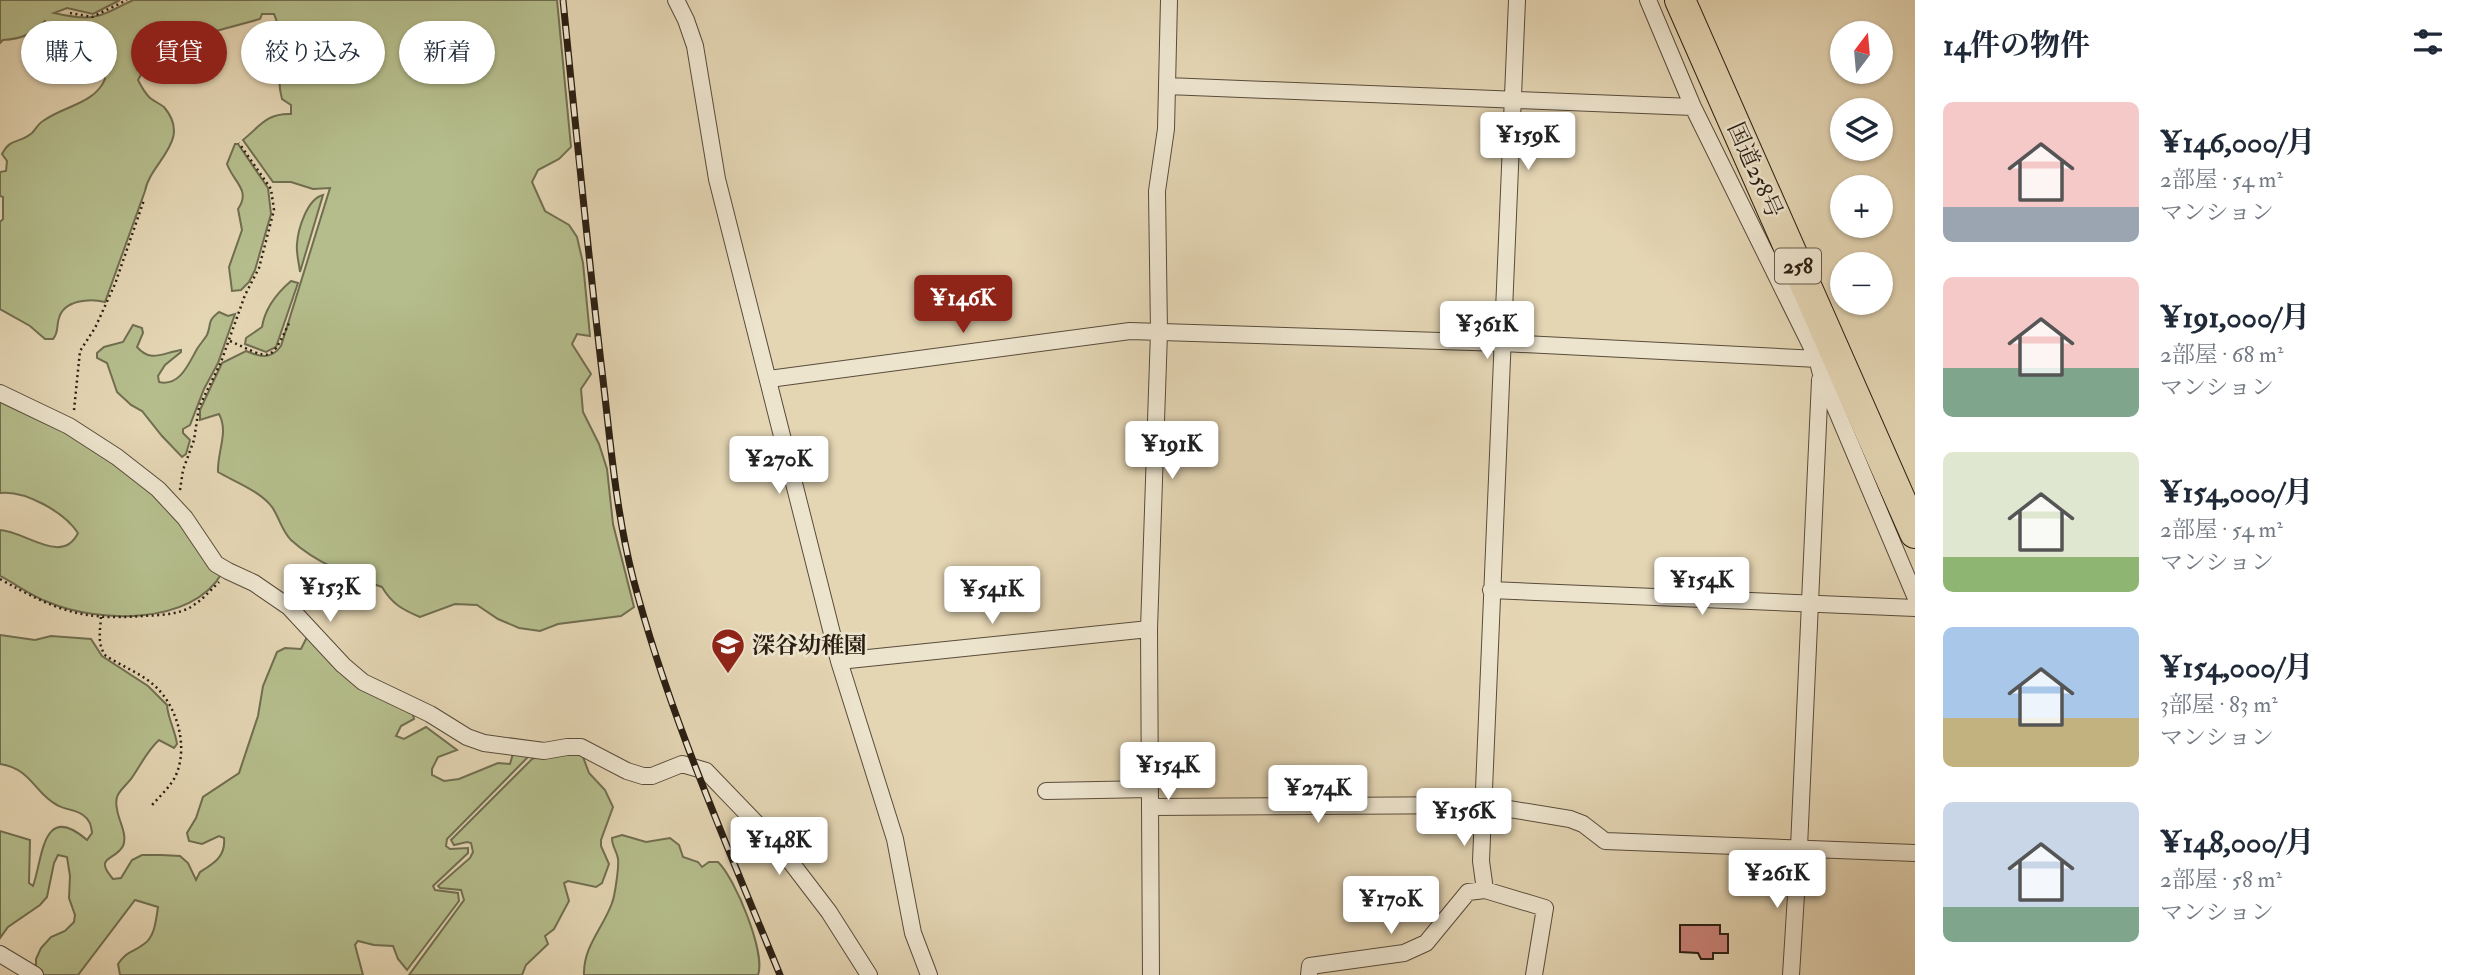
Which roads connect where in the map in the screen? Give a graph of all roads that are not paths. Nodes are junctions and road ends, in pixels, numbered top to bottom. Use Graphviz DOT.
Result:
graph roads {
  1 [pos="676,0"];
  2 [pos="1169,0"];
  3 [pos="1517,0"];
  4 [pos="1648,0"];
  5 [pos="1680,0"];
  6 [pos="1699,0"];
  7 [pos="1167,86"];
  8 [pos="1513,100"];
  9 [pos="1693,107"];
  10 [pos="1158,332"];
  11 [pos="1503,343"];
  12 [pos="1825,364"];
  13 [pos="769,379"];
  14 [pos="0,393"];
  15 [pos="1908,485"];
  16 [pos="1915,533"];
  17 [pos="1491,590"];
  18 [pos="1915,596"];
  19 [pos="1810,603"];
  20 [pos="1915,608"];
  21 [pos="1149,629"];
  22 [pos="839,661"];
  23 [pos="1150,789"];
  24 [pos="1046,791"];
  25 [pos="1485,805"];
  26 [pos="1150,807"];
  27 [pos="1799,847"];
  28 [pos="1915,853"];
  29 [pos="1485,890"];
  30 [pos="0,954"];
  31 [pos="35,975"];
  32 [pos="869,975"];
  33 [pos="929,975"];
  34 [pos="1151,975"];
  35 [pos="1309,975"];
  36 [pos="1534,975"];
  37 [pos="1791,975"];
  1 -- 13 [label="street"];
  2 -- 7 [label="street"];
  3 -- 8 [label="street"];
  4 -- 9 [label="street"];
  5 -- 12 [label="highway, 国道258号 / 258"];
  6 -- 15 [label="highway, 国道258号 / 258"];
  7 -- 8 [label="street"];
  7 -- 10 [label="street"];
  8 -- 9 [label="street"];
  8 -- 11 [label="street"];
  9 -- 12 [label="street"];
  10 -- 11 [label="street"];
  10 -- 13 [label="street"];
  10 -- 21 [label="street"];
  11 -- 12 [label="street"];
  11 -- 17 [label="street"];
  12 -- 15 [label="highway, 国道258号 / 258"];
  12 -- 18 [label="street"];
  12 -- 19 [label="street"];
  13 -- 22 [label="street"];
  14 -- 32 [label="street"];
  15 -- 16 [label="highway, 国道258号 / 258"];
  17 -- 19 [label="street"];
  17 -- 25 [label="street"];
  19 -- 20 [label="street"];
  19 -- 27 [label="street"];
  21 -- 22 [label="street"];
  21 -- 23 [label="street"];
  22 -- 33 [label="street"];
  23 -- 24 [label="street"];
  23 -- 26 [label="street"];
  25 -- 26 [label="street"];
  25 -- 27 [label="street"];
  25 -- 29 [label="street"];
  26 -- 34 [label="street"];
  27 -- 28 [label="street"];
  27 -- 37 [label="street"];
  29 -- 35 [label="street"];
  29 -- 36 [label="street"];
  30 -- 31 [label="street"];
}
